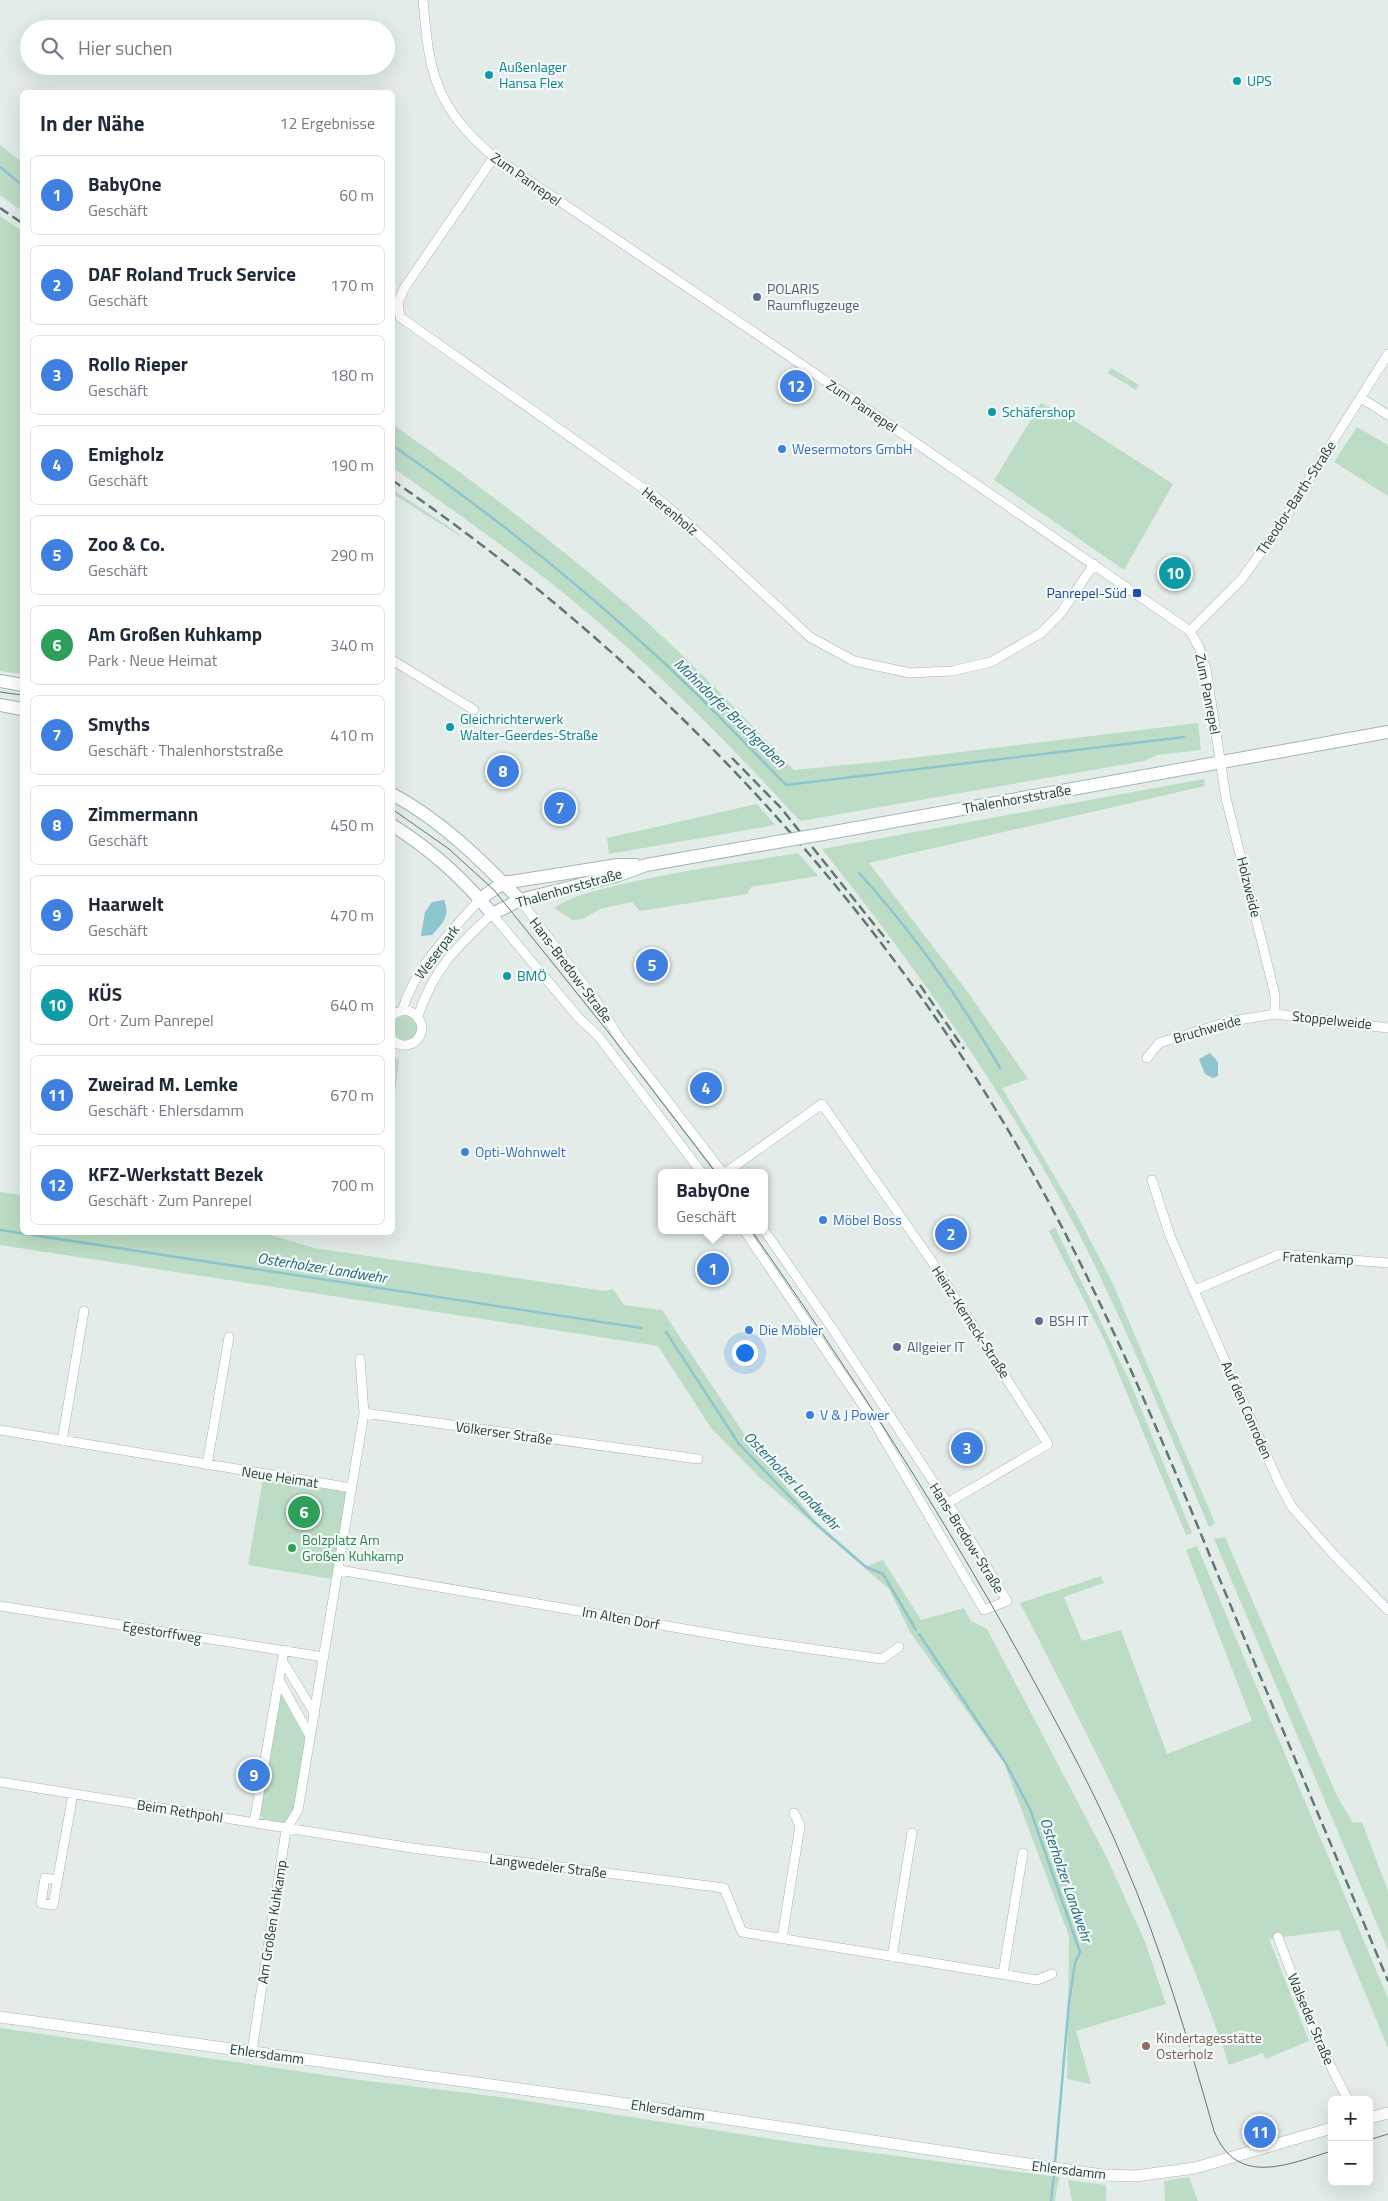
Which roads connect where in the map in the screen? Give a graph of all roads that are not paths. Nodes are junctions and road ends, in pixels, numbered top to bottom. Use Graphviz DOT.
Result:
graph roads {
  1 [pos="423,0"];
  2 [pos="494,157"];
  3 [pos="1388,354"];
  4 [pos="1361,398"];
  5 [pos="1388,416"];
  6 [pos="1094,564"];
  7 [pos="1190,631"];
  8 [pos="395,662"];
  9 [pos="0,682"];
  10 [pos="20,685"];
  11 [pos="0,705"];
  12 [pos="20,709"];
  13 [pos="474,710"];
  14 [pos="1388,732"];
  15 [pos="1220,762"];
  16 [pos="395,796"];
  17 [pos="395,827"];
  18 [pos="646,865"];
  19 [pos="503,883"];
  20 [pos="480,899"];
  21 [pos="520,900"];
  22 [pos="492,914"];
  23 [pos="402,1011"];
  24 [pos="395,1014"];
  25 [pos="1275,1014"];
  26 [pos="418,1016"];
  27 [pos="1388,1028"];
  28 [pos="395,1041"];
  29 [pos="1146,1058"];
  30 [pos="699,1169"];
  31 [pos="721,1169"];
  32 [pos="730,1169"];
  33 [pos="1152,1180"];
  34 [pos="747,1234"];
  35 [pos="767,1234"];
  36 [pos="1388,1263"];
  37 [pos="1195,1290"];
  38 [pos="84,1311"];
  39 [pos="229,1337"];
  40 [pos="360,1359"];
  41 [pos="364,1413"];
  42 [pos="0,1430"];
  43 [pos="62,1441"];
  44 [pos="698,1459"];
  45 [pos="207,1465"];
  46 [pos="352,1488"];
  47 [pos="946,1504"];
  48 [pos="339,1570"];
  49 [pos="0,1606"];
  50 [pos="1388,1610"];
  51 [pos="899,1647"];
  52 [pos="284,1650"];
  53 [pos="324,1658"];
  54 [pos="282,1660"];
  55 [pos="279,1680"];
  56 [pos="315,1714"];
  57 [pos="310,1736"];
  58 [pos="0,1782"];
  59 [pos="73,1794"];
  60 [pos="794,1813"];
  61 [pos="254,1823"];
  62 [pos="286,1830"];
  63 [pos="912,1833"];
  64 [pos="1023,1853"];
  65 [pos="57,1880"];
  66 [pos="1278,1937"];
  67 [pos="782,1938"];
  68 [pos="892,1957"];
  69 [pos="1003,1974"];
  70 [pos="1052,1974"];
  71 [pos="0,2018"];
  72 [pos="252,2051"];
  73 [pos="1346,2096"];
  74 [pos="1388,2113"];
  75 [pos="1373,2117"];
  76 [pos="1328,2129"];
  1 -- 2 [label="street, Zum Panrepel"];
  2 -- 6 [label="street, Zum Panrepel"];
  2 -- 6 [label="street, Heerenholz"];
  3 -- 4 [label="street, Theodor-Barth-Straße"];
  4 -- 5 [label="street"];
  4 -- 7 [label="street, Theodor-Barth-Straße"];
  6 -- 7 [label="street, Zum Panrepel"];
  7 -- 15 [label="street, Zum Panrepel"];
  8 -- 13 [label="street"];
  9 -- 10 [label="main road"];
  11 -- 12 [label="main road"];
  14 -- 15 [label="main road, Thalenhorststraße"];
  15 -- 18 [label="main road, Thalenhorststraße, bridge"];
  15 -- 25 [label="street, Holzweide"];
  16 -- 19 [label="main road, Hans-Bredow-Straße"];
  17 -- 20 [label="main road, Hans-Bredow-Straße"];
  18 -- 19 [label="main road, Thalenhorststraße"];
  18 -- 21 [label="main road, Thalenhorststraße"];
  19 -- 20 [label="main road"];
  19 -- 21 [label="main road, Hans-Bredow-Straße"];
  20 -- 22 [label="main road, Hans-Bredow-Straße"];
  20 -- 23 [label="street, Weserpark"];
  21 -- 22 [label="main road, Thalenhorststraße"];
  21 -- 31 [label="street, Hans-Bredow-Straße"];
  22 -- 26 [label="street, Weserpark"];
  22 -- 30 [label="street, Hans-Bredow-Straße"];
  23 -- 24 [label="street"];
  23 -- 26 [label="street"];
  25 -- 27 [label="street, Stoppelweide"];
  25 -- 29 [label="street, Bruchweide"];
  26 -- 28 [label="street, Weserpark"];
  32 -- 47 [label="street, Heinz-Kerneck-Straße"];
  33 -- 37 [label="street, Auf den Conroden"];
  34 -- 47 [label="street, Hans-Bredow-Straße"];
  35 -- 47 [label="street, Hans-Bredow-Straße"];
  36 -- 37 [label="street, Fratenkamp"];
  37 -- 50 [label="street, Auf den Conroden"];
  38 -- 43 [label="street"];
  39 -- 45 [label="street"];
  40 -- 41 [label="street"];
  41 -- 44 [label="street, Völkerser Straße"];
  41 -- 46 [label="street, Am Großen Kuhkamp"];
  42 -- 43 [label="street, Neue Heimat"];
  43 -- 45 [label="street, Neue Heimat"];
  45 -- 46 [label="street, Neue Heimat"];
  46 -- 48 [label="street, Am Großen Kuhkamp"];
  48 -- 51 [label="street, Im Alten Dorf"];
  48 -- 53 [label="street, Am Großen Kuhkamp"];
  49 -- 52 [label="street, Egestorffweg"];
  52 -- 53 [label="street, Egestorffweg"];
  52 -- 54 [label="street"];
  53 -- 56 [label="street, Am Großen Kuhkamp"];
  54 -- 55 [label="street"];
  54 -- 56 [label="street"];
  55 -- 57 [label="street"];
  55 -- 61 [label="street"];
  56 -- 57 [label="street, Am Großen Kuhkamp"];
  57 -- 62 [label="street, Am Großen Kuhkamp"];
  58 -- 59 [label="street, Beim Rethpohl"];
  59 -- 61 [label="street, Beim Rethpohl"];
  59 -- 65 [label="street"];
  60 -- 67 [label="street"];
  61 -- 62 [label="street, Beim Rethpohl"];
  62 -- 67 [label="street, Langwedeler Straße"];
  62 -- 72 [label="street, Am Großen Kuhkamp"];
  63 -- 68 [label="street"];
  64 -- 69 [label="street"];
  66 -- 73 [label="street, Walseder Straße"];
  67 -- 68 [label="street, Langwedeler Straße"];
  68 -- 69 [label="street, Langwedeler Straße"];
  69 -- 70 [label="street, Langwedeler Straße"];
  71 -- 72 [label="street, Ehlersdamm"];
  72 -- 76 [label="street, Ehlersdamm"];
  74 -- 75 [label="street"];
}
